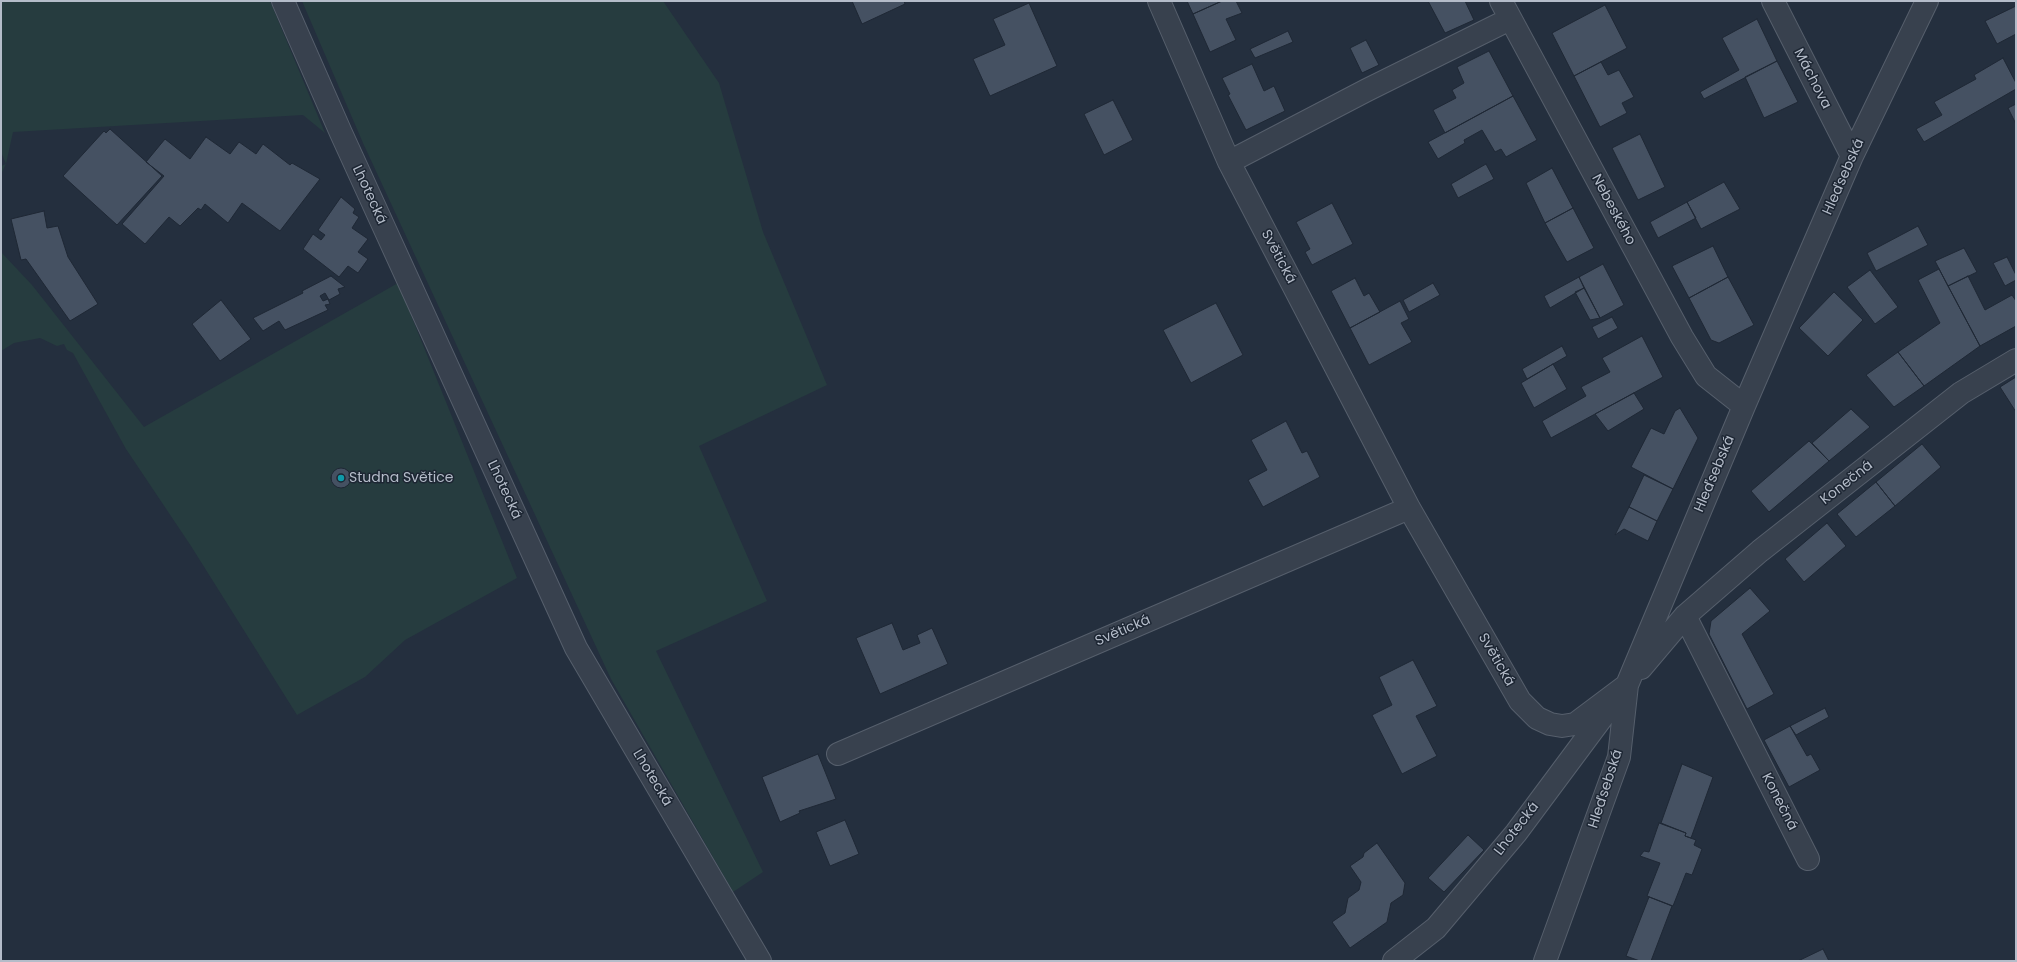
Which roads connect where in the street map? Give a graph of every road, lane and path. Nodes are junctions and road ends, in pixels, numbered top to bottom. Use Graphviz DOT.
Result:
graph roads {
  1 [pos="283,1"];
  2 [pos="1159,1"];
  3 [pos="1773,1"];
  4 [pos="1927,1"];
  5 [pos="1505,10"];
  6 [pos="1852,156"];
  7 [pos="1229,162"];
  8 [pos="2016,360"];
  9 [pos="1744,406"];
  10 [pos="1409,508"];
  11 [pos="1685,616"];
  12 [pos="1627,685"];
  13 [pos="838,754"];
  14 [pos="1808,859"];
  15 [pos="760,961"];
  16 [pos="1394,961"];
  17 [pos="1545,961"];
  1 -- 15 [label="street, Lhotecká"];
  2 -- 7 [label="street, Světická"];
  3 -- 6 [label="street, Máchova"];
  4 -- 6 [label="street, Hleďsebská"];
  5 -- 7 [label="street"];
  5 -- 9 [label="street, Nebeského"];
  6 -- 9 [label="street, Hleďsebská"];
  7 -- 10 [label="street, Světická"];
  8 -- 11 [label="street, Konečná"];
  9 -- 12 [label="street, Hleďsebská"];
  10 -- 12 [label="street, Světická"];
  10 -- 13 [label="street, Světická"];
  11 -- 12 [label="street, Konečná"];
  11 -- 14 [label="street, Konečná"];
  12 -- 16 [label="street, Lhotecká"];
  12 -- 17 [label="street, Hleďsebská"];
}
